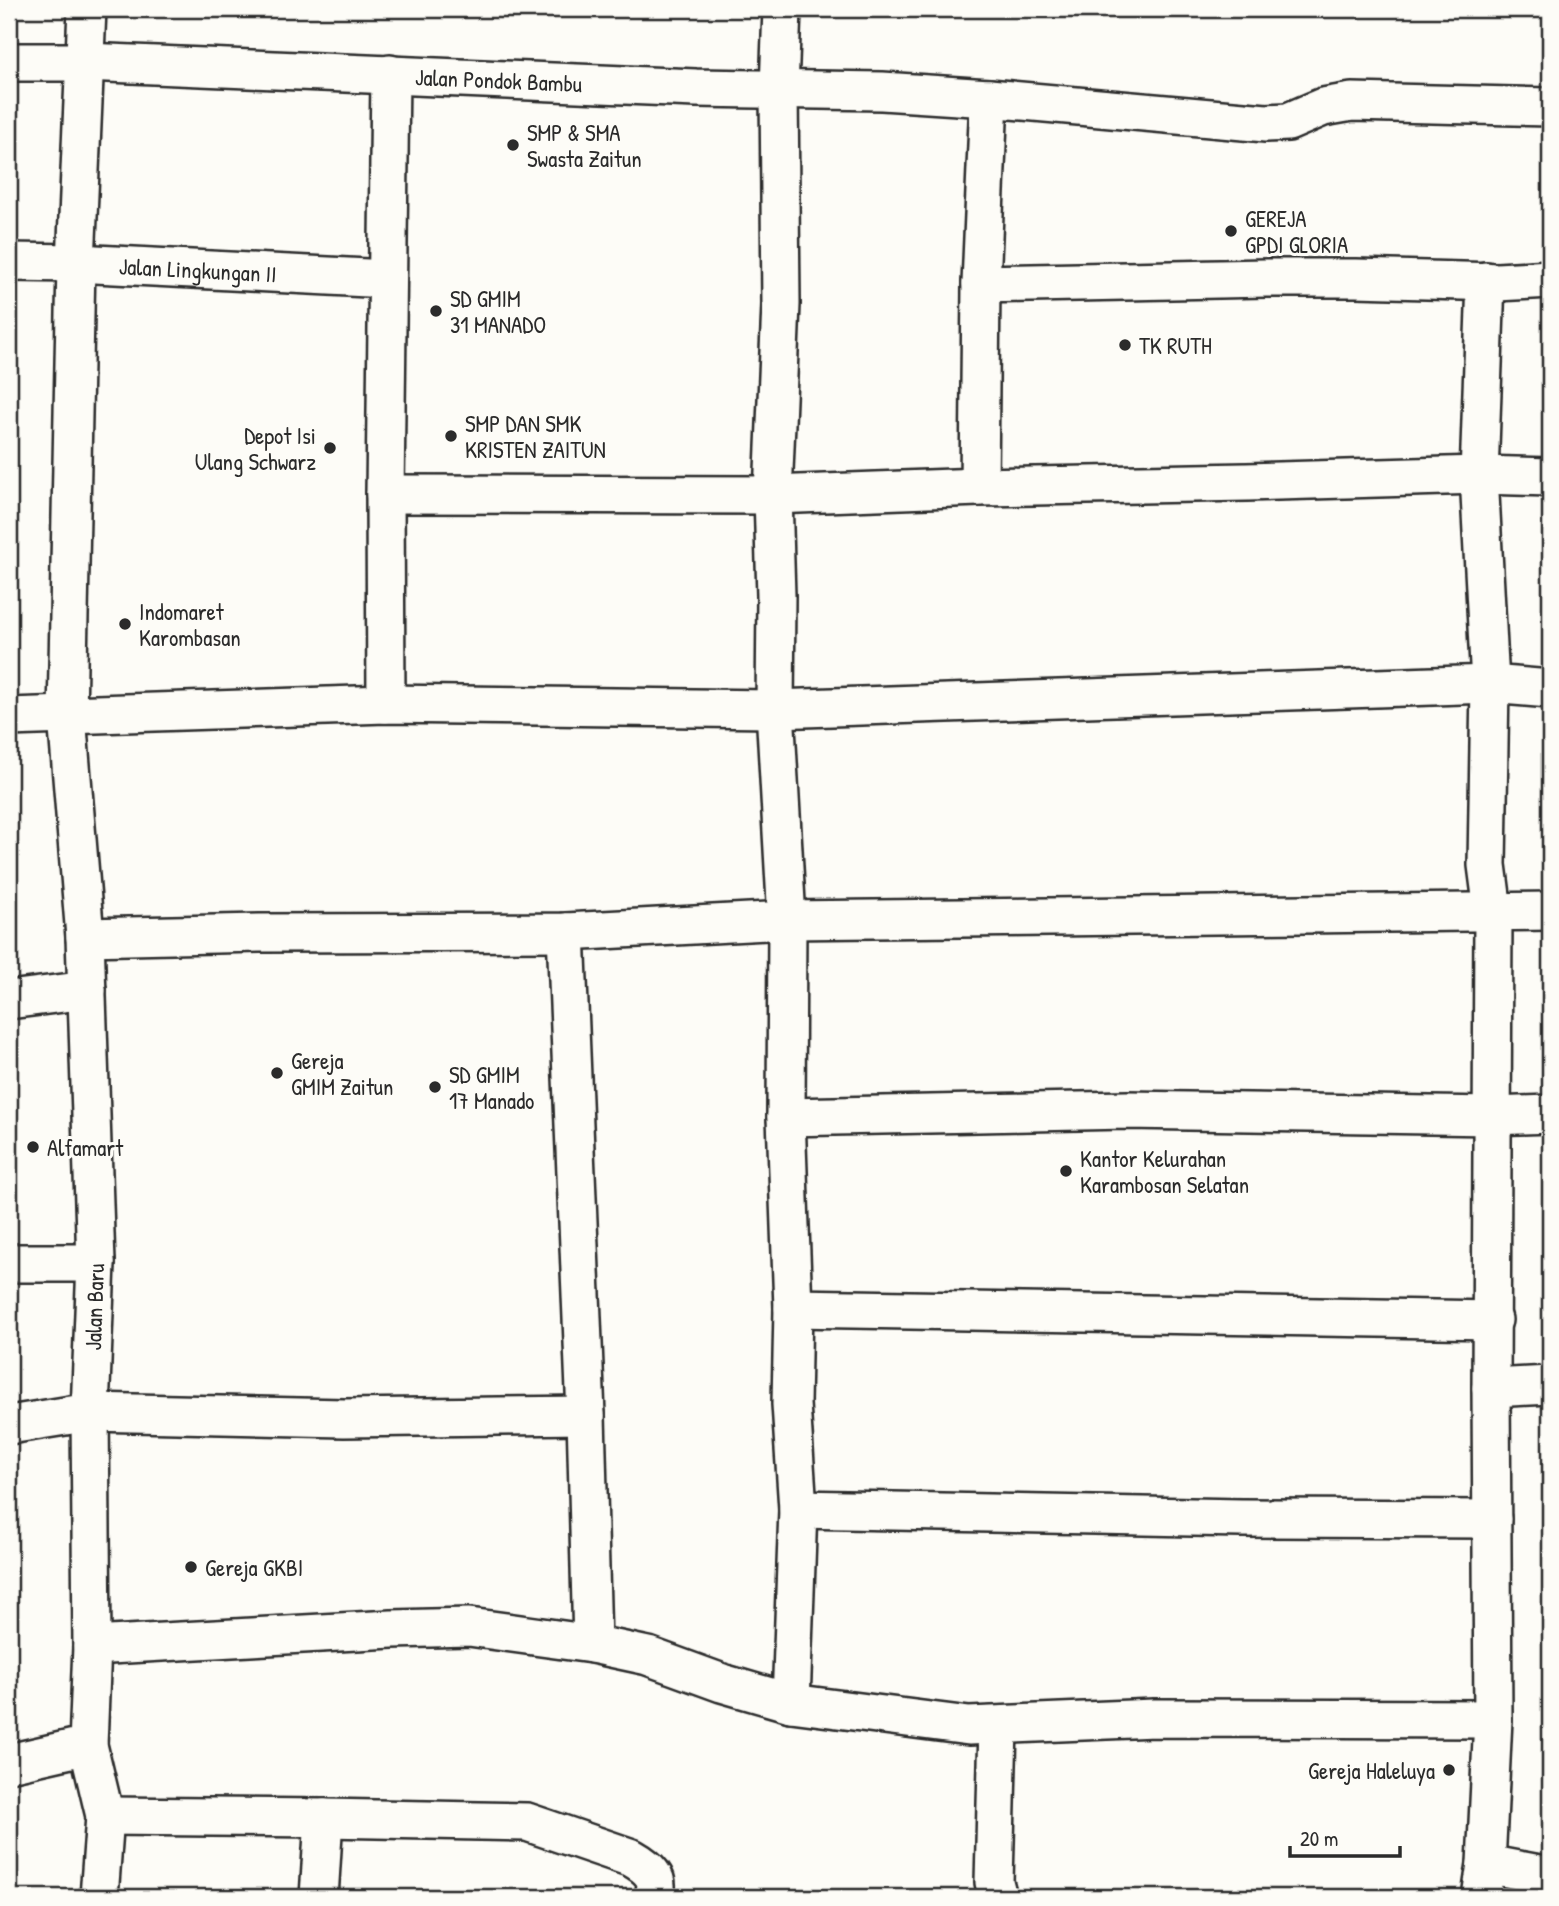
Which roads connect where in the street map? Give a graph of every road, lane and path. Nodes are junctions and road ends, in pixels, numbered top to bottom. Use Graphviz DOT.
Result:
graph roads {
  1 [pos="87,9"];
  2 [pos="782,9"];
  3 [pos="9,62"];
  4 [pos="85,62"];
  5 [pos="390,74"];
  6 [pos="779,89"];
  7 [pos="989,98"];
  8 [pos="1550,107"];
  9 [pos="9,262"];
  10 [pos="76,263"];
  11 [pos="387,279"];
  12 [pos="1550,279"];
  13 [pos="1486,281"];
  14 [pos="981,284"];
  15 [pos="1479,475"];
  16 [pos="1550,477"];
  17 [pos="979,487"];
  18 [pos="385,494"];
  19 [pos="773,495"];
  20 [pos="1490,684"];
  21 [pos="1550,688"];
  22 [pos="386,704"];
  23 [pos="775,709"];
  24 [pos="68,716"];
  25 [pos="9,717"];
  26 [pos="1493,911"];
  27 [pos="1550,911"];
  28 [pos="787,920"];
  29 [pos="566,932"];
  30 [pos="85,937"];
  31 [pos="87,990"];
  32 [pos="9,1000"];
  33 [pos="1550,1114"];
  34 [pos="1492,1116"];
  35 [pos="786,1117"];
  36 [pos="9,1263"];
  37 [pos="96,1264"];
  38 [pos="793,1308"];
  39 [pos="1493,1320"];
  40 [pos="1550,1385"];
  41 [pos="1491,1388"];
  42 [pos="90,1412"];
  43 [pos="586,1415"];
  44 [pos="9,1425"];
  45 [pos="797,1509"];
  46 [pos="1492,1519"];
  47 [pos="592,1644"];
  48 [pos="92,1646"];
  49 [pos="791,1703"];
  50 [pos="1493,1719"];
  51 [pos="998,1726"];
  52 [pos="88,1745"];
  53 [pos="9,1763"];
  54 [pos="105,1816"];
  55 [pos="324,1818"];
  56 [pos="1550,1876"];
  57 [pos="1483,1880"];
  58 [pos="99,1897"];
  59 [pos="319,1897"];
  60 [pos="653,1897"];
  61 [pos="998,1897"];
  1 -- 4 [label="street, Jalan Baru"];
  2 -- 6 [label="street"];
  3 -- 4 [label="street, Jalan Pondok Bambu"];
  4 -- 5 [label="street, Jalan Pondok Bambu"];
  4 -- 10 [label="street, Jalan Baru"];
  5 -- 6 [label="street, Jalan Pondok Bambu"];
  5 -- 11 [label="street"];
  6 -- 7 [label="street, Jalan Pondok Bambu"];
  6 -- 19 [label="street"];
  7 -- 8 [label="street, Jalan Pondok Bambu"];
  7 -- 14 [label="street"];
  9 -- 10 [label="street, Jalan Lingkungan II"];
  10 -- 11 [label="street, Jalan Lingkungan II"];
  10 -- 24 [label="street, Jalan Baru"];
  11 -- 18 [label="street"];
  12 -- 13 [label="street"];
  13 -- 14 [label="street"];
  13 -- 15 [label="street"];
  14 -- 17 [label="street"];
  15 -- 16 [label="street"];
  15 -- 17 [label="street"];
  15 -- 20 [label="street"];
  17 -- 19 [label="street"];
  18 -- 19 [label="street"];
  18 -- 22 [label="street"];
  19 -- 23 [label="street"];
  20 -- 21 [label="street"];
  20 -- 23 [label="street"];
  20 -- 26 [label="street"];
  22 -- 23 [label="street"];
  22 -- 24 [label="street"];
  23 -- 28 [label="street"];
  24 -- 25 [label="street"];
  24 -- 30 [label="street, Jalan Baru"];
  26 -- 27 [label="street"];
  26 -- 28 [label="street"];
  26 -- 34 [label="street"];
  28 -- 29 [label="street"];
  28 -- 35 [label="street"];
  29 -- 30 [label="street"];
  29 -- 43 [label="street"];
  30 -- 31 [label="street, Jalan Baru"];
  31 -- 32 [label="street"];
  31 -- 37 [label="street, Jalan Baru"];
  33 -- 34 [label="street"];
  34 -- 35 [label="street"];
  34 -- 39 [label="street"];
  35 -- 38 [label="street"];
  36 -- 37 [label="street"];
  37 -- 42 [label="street, Jalan Baru"];
  38 -- 39 [label="street"];
  38 -- 45 [label="street"];
  39 -- 41 [label="street"];
  40 -- 41 [label="street"];
  41 -- 46 [label="street"];
  42 -- 43 [label="street"];
  42 -- 44 [label="street"];
  42 -- 48 [label="street, Jalan Baru"];
  43 -- 47 [label="street"];
  45 -- 46 [label="street"];
  45 -- 49 [label="street"];
  46 -- 50 [label="street"];
  47 -- 48 [label="street"];
  47 -- 49 [label="street"];
  48 -- 52 [label="street, Jalan Baru"];
  49 -- 51 [label="street"];
  50 -- 51 [label="street"];
  50 -- 57 [label="street"];
  51 -- 61 [label="street"];
  52 -- 53 [label="street"];
  52 -- 54 [label="street, Jalan Baru"];
  54 -- 55 [label="street"];
  54 -- 58 [label="street, Jalan Baru"];
  55 -- 59 [label="street"];
  55 -- 60 [label="street"];
  56 -- 57 [label="street"];
}
